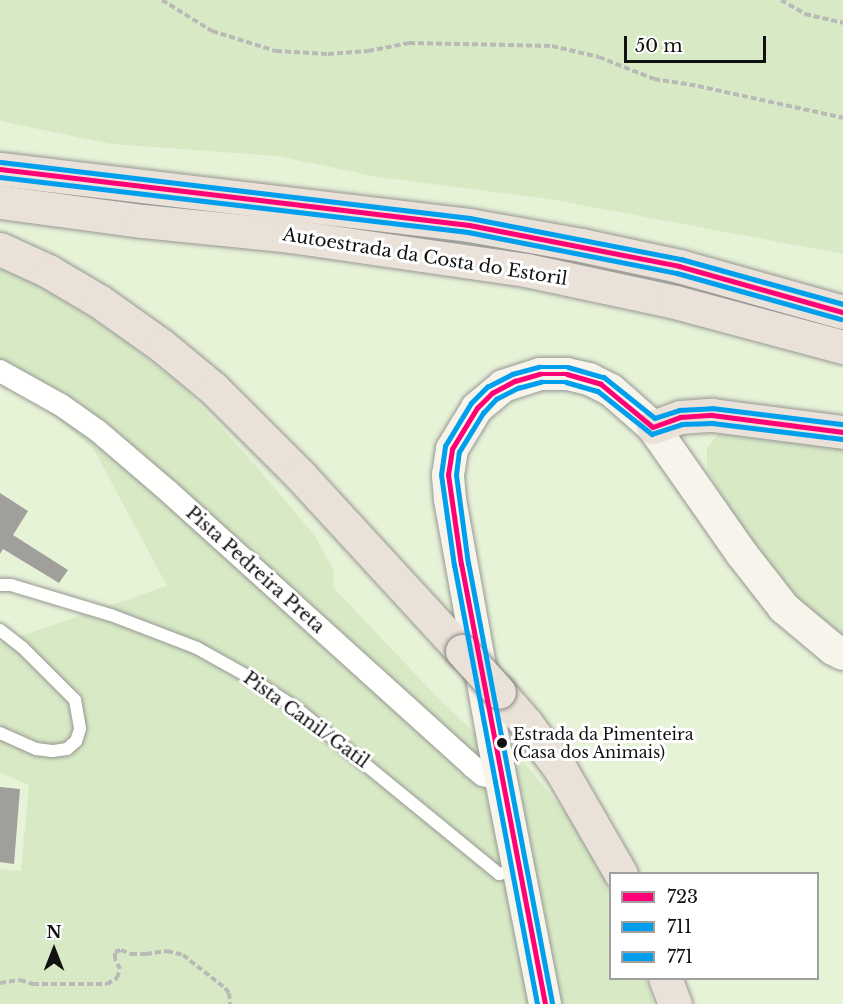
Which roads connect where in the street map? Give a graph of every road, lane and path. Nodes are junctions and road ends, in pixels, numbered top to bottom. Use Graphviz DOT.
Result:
graph roads {
  1 [pos="162,0"];
  2 [pos="781,0"];
  3 [pos="843,23"];
  4 [pos="843,118"];
  5 [pos="0,169"];
  6 [pos="0,202"];
  7 [pos="0,249"];
  8 [pos="843,312"];
  9 [pos="843,347"];
  10 [pos="0,371"];
  11 [pos="653,427"];
  12 [pos="843,432"];
  13 [pos="0,585"];
  14 [pos="0,630"];
  15 [pos="843,654"];
  16 [pos="0,733"];
  17 [pos="501,779"];
  18 [pos="519,870"];
  19 [pos="620,872"];
  20 [pos="666,980"];
  21 [pos="0,983"];
  22 [pos="230,1004"];
  23 [pos="545,1004"];
  24 [pos="675,1004"];
  1 -- 4 [label="path"];
  2 -- 3 [label="path"];
  5 -- 8 [label="highway, Autoestrada da Costa do Estoril"];
  6 -- 9 [label="highway, Autoestrada da Costa do Estoril"];
  7 -- 19 [label="highway, bridge"];
  10 -- 17 [label="street, Pista Pedreira Preta"];
  11 -- 12 [label="highway"];
  11 -- 15 [label="main road"];
  11 -- 17 [label="main road"];
  13 -- 18 [label="lane, Pista Canil/Gatil"];
  14 -- 16 [label="lane"];
  17 -- 18 [label="main road"];
  18 -- 23 [label="main road"];
  20 -- 24 [label="highway"];
  21 -- 22 [label="path"];
}
